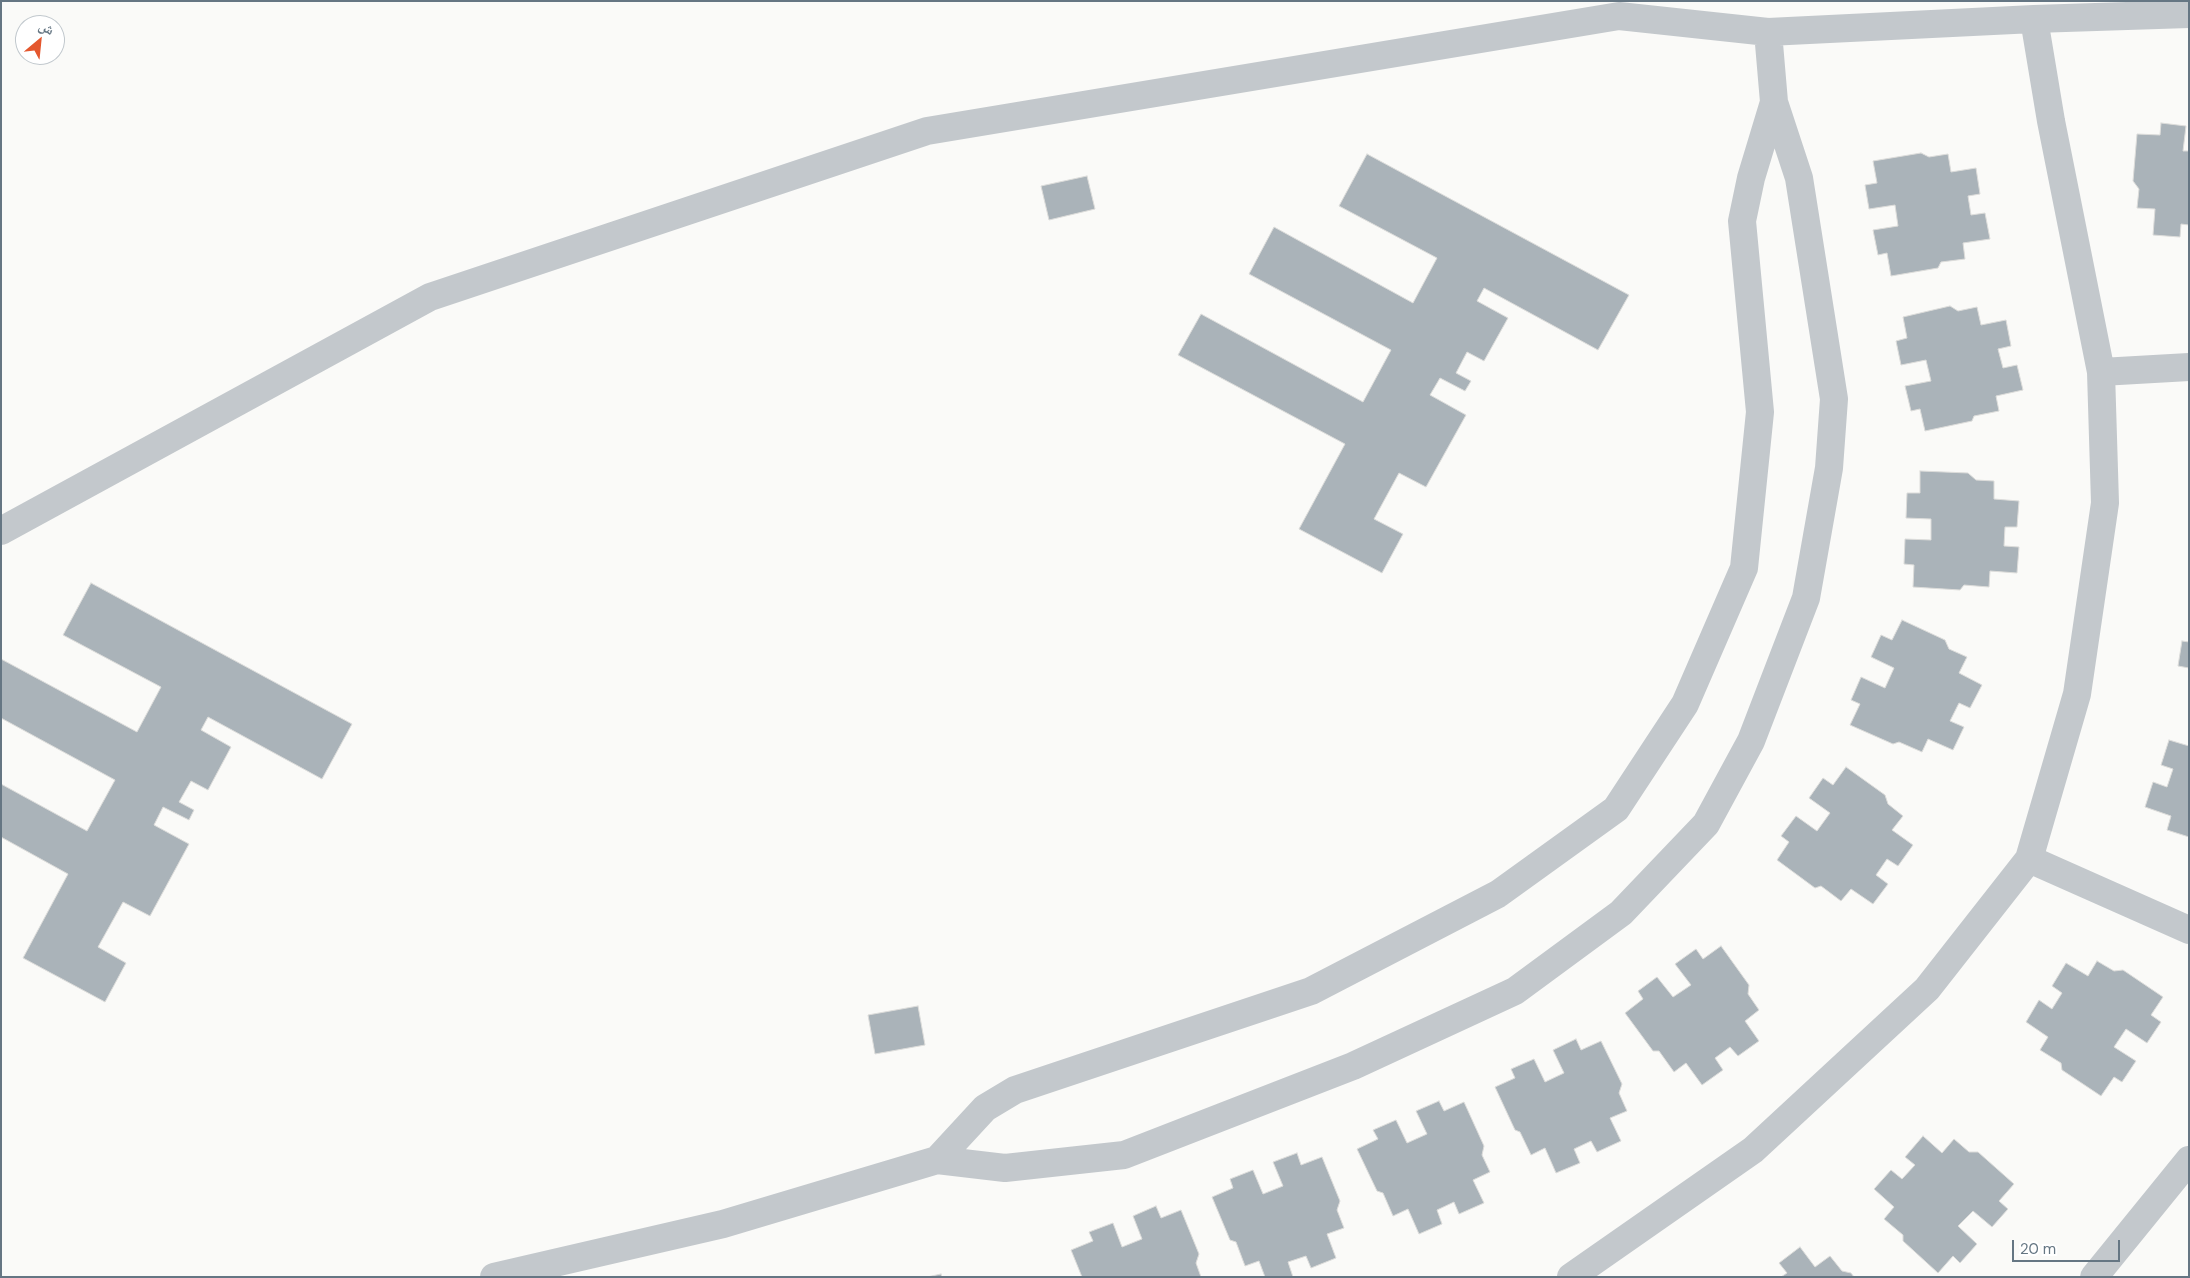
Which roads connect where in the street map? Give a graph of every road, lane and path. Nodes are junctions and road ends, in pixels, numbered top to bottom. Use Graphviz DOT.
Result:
graph roads {
  1 [pos="1614,8"];
  2 [pos="2189,14"];
  3 [pos="2034,19"];
  4 [pos="1768,32"];
  5 [pos="1774,102"];
  6 [pos="2189,367"];
  7 [pos="2101,372"];
  8 [pos="1,531"];
  9 [pos="2028,858"];
  10 [pos="2189,930"];
  11 [pos="937,1160"];
  12 [pos="2189,1160"];
  13 [pos="494,1277"];
  14 [pos="1571,1277"];
  15 [pos="2094,1277"];
  1 -- 4 [label="street"];
  1 -- 8 [label="street"];
  2 -- 3 [label="street"];
  3 -- 4 [label="street"];
  3 -- 7 [label="street"];
  4 -- 5 [label="street"];
  5 -- 11 [label="street"];
  5 -- 11 [label="street"];
  6 -- 7 [label="street"];
  7 -- 9 [label="street"];
  9 -- 10 [label="street"];
  9 -- 14 [label="street"];
  11 -- 13 [label="street"];
  12 -- 15 [label="street"];
}
